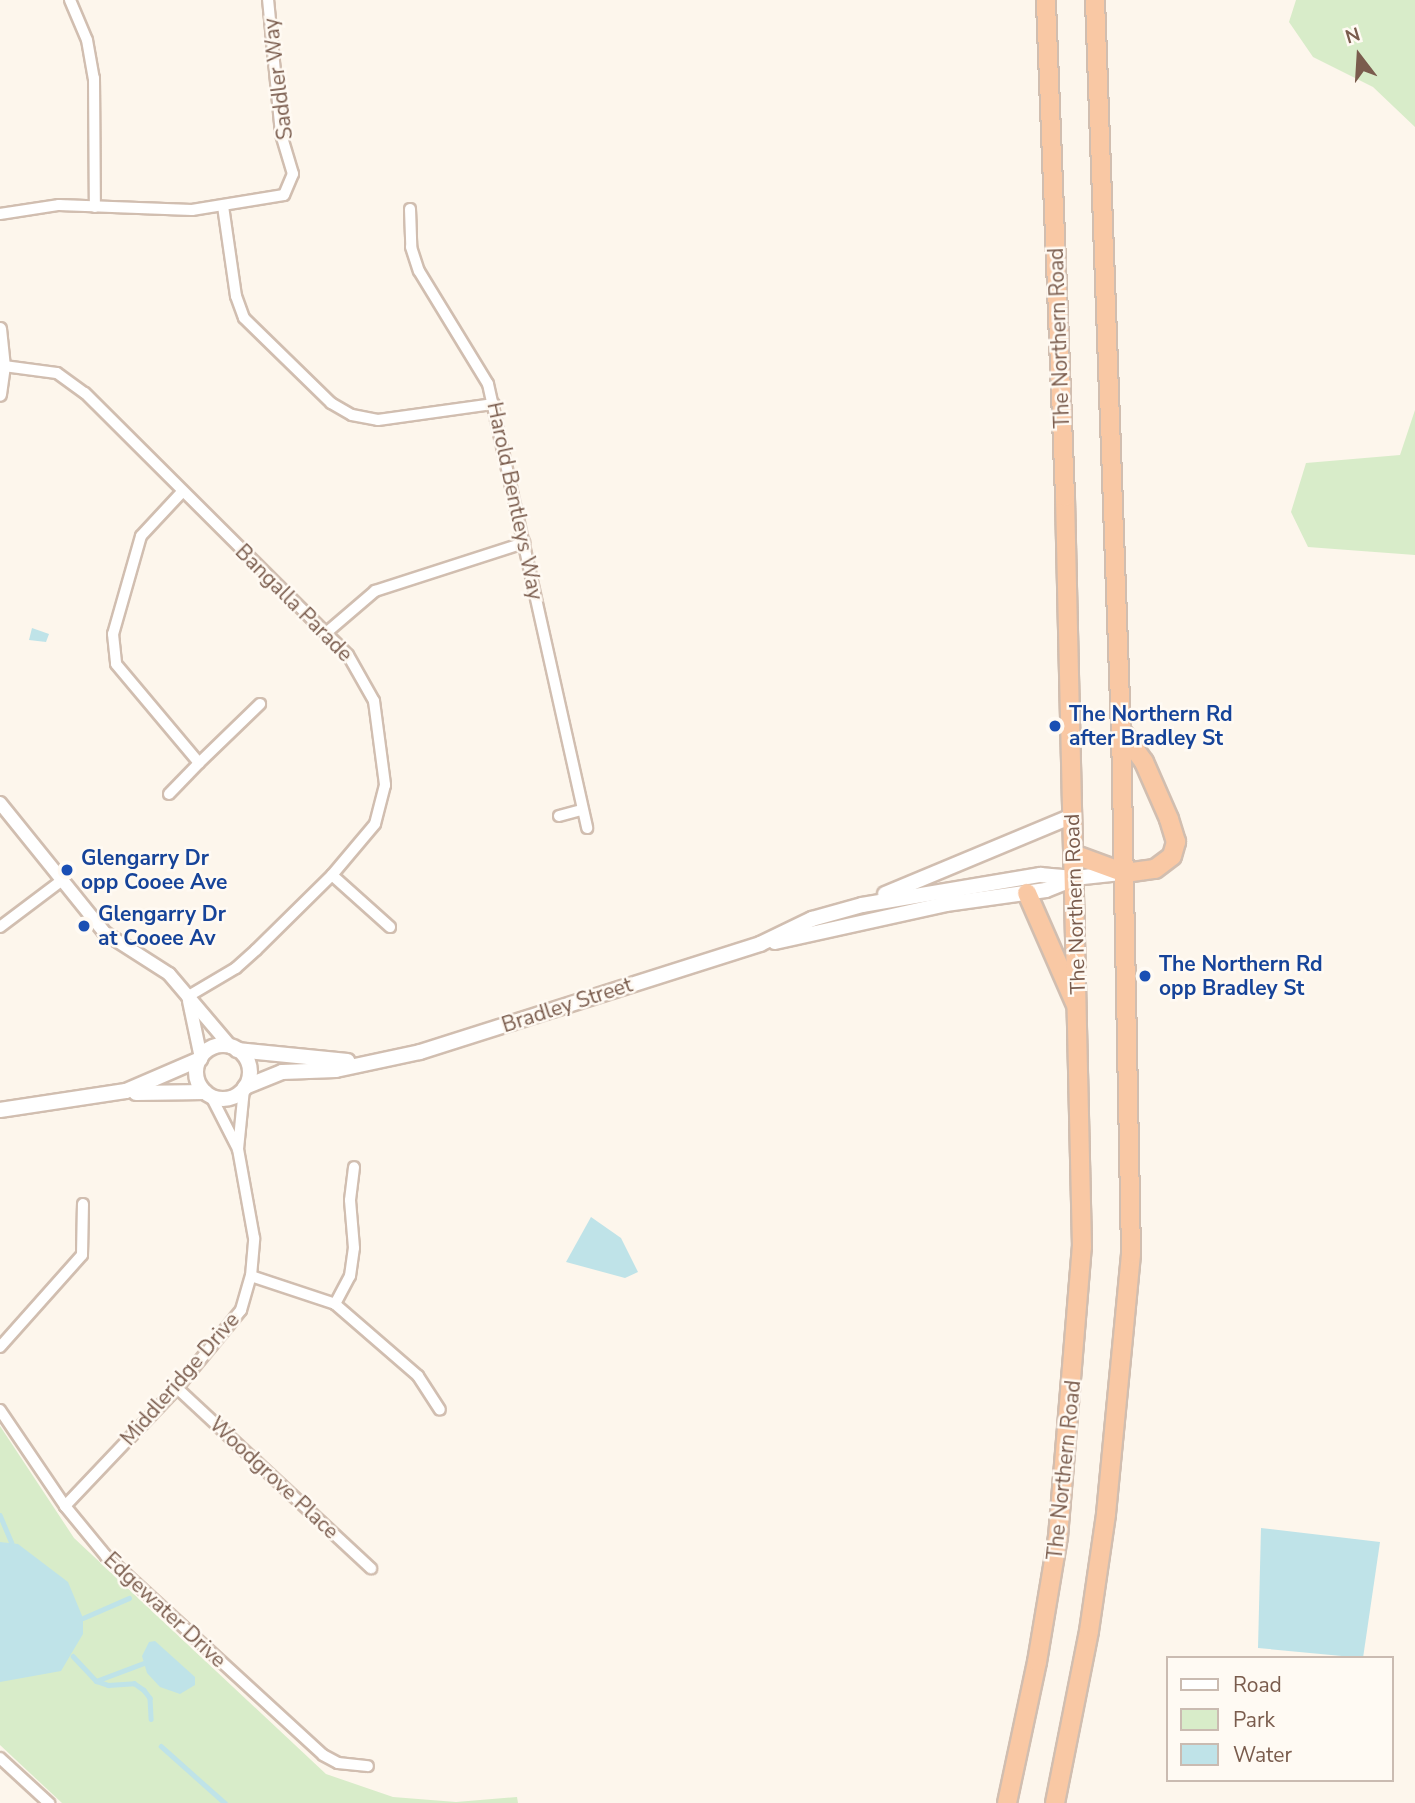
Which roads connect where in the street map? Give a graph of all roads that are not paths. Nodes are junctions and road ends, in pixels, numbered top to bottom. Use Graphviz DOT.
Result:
graph roads {
  1 [pos="70,0"];
  2 [pos="268,0"];
  3 [pos="1046,0"];
  4 [pos="1096,0"];
  5 [pos="223,206"];
  6 [pos="95,207"];
  7 [pos="410,209"];
  8 [pos="0,214"];
  9 [pos="0,329"];
  10 [pos="4,366"];
  11 [pos="0,395"];
  12 [pos="494,404"];
  13 [pos="182,492"];
  14 [pos="524,543"];
  15 [pos="326,633"];
  16 [pos="260,704"];
  17 [pos="1121,730"];
  18 [pos="200,763"];
  19 [pos="169,794"];
  20 [pos="0,803"];
  21 [pos="582,810"];
  22 [pos="559,816"];
  23 [pos="1072,816"];
  24 [pos="587,828"];
  25 [pos="1073,854"];
  26 [pos="1125,873"];
  27 [pos="332,875"];
  28 [pos="1074,878"];
  29 [pos="61,881"];
  30 [pos="1027,893"];
  31 [pos="862,905"];
  32 [pos="0,927"];
  33 [pos="390,928"];
  34 [pos="760,944"];
  35 [pos="188,999"];
  36 [pos="1080,1013"];
  37 [pos="234,1048"];
  38 [pos="200,1058"];
  39 [pos="373,1062"];
  40 [pos="245,1088"];
  41 [pos="110,1094"];
  42 [pos="208,1094"];
  43 [pos="0,1110"];
  44 [pos="238,1149"];
  45 [pos="354,1167"];
  46 [pos="83,1204"];
  47 [pos="251,1276"];
  48 [pos="335,1304"];
  49 [pos="0,1347"];
  50 [pos="177,1388"];
  51 [pos="0,1410"];
  52 [pos="440,1410"];
  53 [pos="65,1506"];
  54 [pos="372,1568"];
  55 [pos="0,1758"];
  56 [pos="368,1766"];
  57 [pos="49,1803"];
  58 [pos="1007,1803"];
  59 [pos="1055,1803"];
  1 -- 6 [label="street"];
  2 -- 5 [label="street, Saddler Way"];
  3 -- 23 [label="highway, The Northern Road"];
  4 -- 17 [label="highway"];
  5 -- 6 [label="street"];
  5 -- 12 [label="street"];
  6 -- 8 [label="street"];
  7 -- 12 [label="street, Harold Bentleys Way"];
  9 -- 10 [label="street"];
  10 -- 11 [label="street"];
  10 -- 13 [label="street, Bangalla Parade"];
  12 -- 14 [label="street, Harold Bentleys Way"];
  13 -- 15 [label="street, Bangalla Parade"];
  13 -- 18 [label="street"];
  14 -- 15 [label="street"];
  14 -- 21 [label="street, Harold Bentleys Way"];
  15 -- 27 [label="street, Bangalla Parade"];
  16 -- 18 [label="street"];
  17 -- 26 [label="highway"];
  17 -- 26 [label="highway"];
  18 -- 19 [label="street"];
  20 -- 29 [label="street"];
  21 -- 22 [label="street"];
  21 -- 24 [label="street, Harold Bentleys Way"];
  23 -- 25 [label="highway, The Northern Road"];
  23 -- 31 [label="main road"];
  25 -- 26 [label="highway"];
  25 -- 28 [label="highway, The Northern Road"];
  26 -- 28 [label="main road, Bradley Street"];
  26 -- 59 [label="highway"];
  27 -- 33 [label="street"];
  27 -- 35 [label="street, Bangalla Parade"];
  28 -- 30 [label="main road, Bradley Street"];
  28 -- 31 [label="main road, Bradley Street"];
  28 -- 36 [label="highway, The Northern Road"];
  29 -- 32 [label="street"];
  29 -- 35 [label="street"];
  30 -- 34 [label="main road, Bradley Street"];
  30 -- 36 [label="highway"];
  31 -- 34 [label="main road, Bradley Street"];
  34 -- 39 [label="main road, Bradley Street"];
  35 -- 37 [label="street"];
  35 -- 38 [label="street"];
  36 -- 58 [label="highway, The Northern Road"];
  37 -- 38 [label="main road"];
  37 -- 39 [label="main road, Bradley Street"];
  37 -- 40 [label="main road"];
  38 -- 41 [label="main road"];
  38 -- 42 [label="main road"];
  39 -- 40 [label="main road, Bradley Street"];
  40 -- 42 [label="main road"];
  40 -- 44 [label="street, Middleridge Drive"];
  41 -- 42 [label="main road"];
  41 -- 43 [label="main road"];
  42 -- 44 [label="street, Middleridge Drive"];
  44 -- 47 [label="street, Middleridge Drive"];
  45 -- 48 [label="street"];
  46 -- 49 [label="street"];
  47 -- 48 [label="street"];
  47 -- 50 [label="street, Middleridge Drive"];
  48 -- 52 [label="street"];
  50 -- 53 [label="street, Middleridge Drive"];
  50 -- 54 [label="street, Woodgrove Place"];
  51 -- 53 [label="street, Edgewater Drive"];
  53 -- 56 [label="street, Edgewater Drive"];
  55 -- 57 [label="street"];
}
